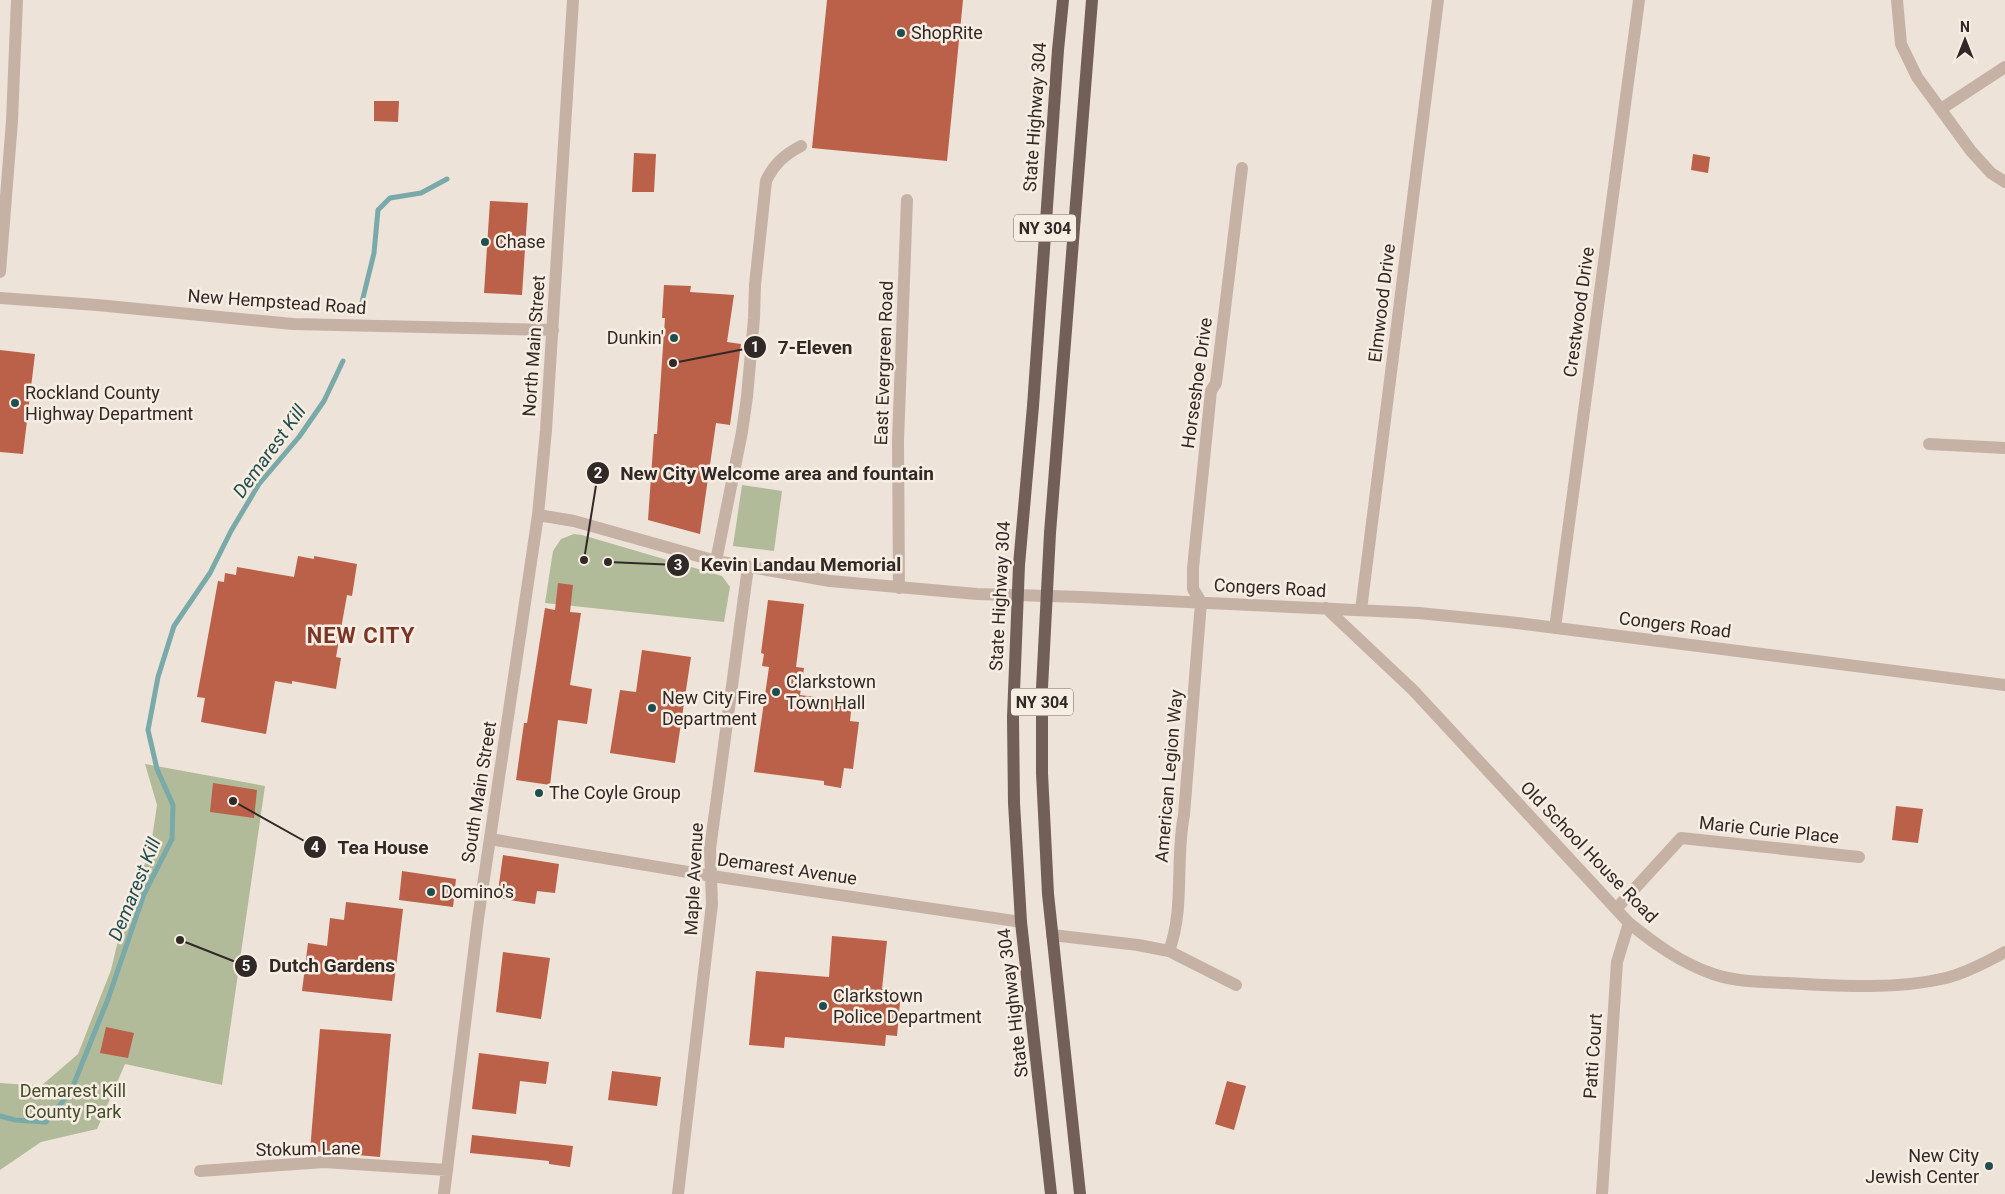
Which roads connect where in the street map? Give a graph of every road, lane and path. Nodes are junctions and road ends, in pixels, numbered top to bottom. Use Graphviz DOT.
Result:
graph roads {
  1 [pos="17,0"];
  2 [pos="573,0"];
  3 [pos="1063,0"];
  4 [pos="1092,0"];
  5 [pos="1438,0"];
  6 [pos="1639,0"];
  7 [pos="1896,0"];
  8 [pos="2005,67"];
  9 [pos="1941,109"];
  10 [pos="801,146"];
  11 [pos="1242,168"];
  12 [pos="2005,182"];
  13 [pos="907,200"];
  14 [pos="0,272"];
  15 [pos="0,298"];
  16 [pos="553,330"];
  17 [pos="1929,444"];
  18 [pos="2005,448"];
  19 [pos="538,515"];
  20 [pos="716,561"];
  21 [pos="748,567"];
  22 [pos="899,588"];
  23 [pos="1017,595"];
  24 [pos="1046,596"];
  25 [pos="1201,602"];
  26 [pos="1326,608"];
  27 [pos="1361,610"];
  28 [pos="1555,628"];
  29 [pos="2005,685"];
  30 [pos="490,840"];
  31 [pos="1860,857"];
  32 [pos="712,876"];
  33 [pos="1616,909"];
  34 [pos="1021,922"];
  35 [pos="1629,923"];
  36 [pos="1052,936"];
  37 [pos="1169,951"];
  38 [pos="2005,952"];
  39 [pos="1236,985"];
  40 [pos="447,1170"];
  41 [pos="200,1171"];
  42 [pos="444,1194"];
  43 [pos="678,1194"];
  44 [pos="1051,1194"];
  45 [pos="1080,1194"];
  46 [pos="1602,1194"];
  1 -- 14 [label="street"];
  2 -- 16 [label="street, North Main Street"];
  3 -- 23 [label="main road, State Highway 304 / NY 304"];
  4 -- 24 [label="main road, NY 304"];
  5 -- 27 [label="street, Elmwood Drive"];
  6 -- 28 [label="street, Crestwood Drive"];
  7 -- 9 [label="street"];
  8 -- 9 [label="street"];
  9 -- 12 [label="street"];
  10 -- 20 [label="street"];
  11 -- 25 [label="street, Horseshoe Drive"];
  13 -- 22 [label="street, East Evergreen Road"];
  15 -- 16 [label="street, New Hempstead Road"];
  16 -- 19 [label="street, North Main Street"];
  17 -- 18 [label="street"];
  19 -- 20 [label="street, Congers Road"];
  19 -- 30 [label="street, South Main Street"];
  20 -- 21 [label="street, Congers Road"];
  21 -- 22 [label="street, Congers Road"];
  21 -- 32 [label="street, Maple Avenue"];
  22 -- 23 [label="street, Congers Road"];
  23 -- 24 [label="street, Congers Road"];
  23 -- 34 [label="main road, State Highway 304 / NY 304"];
  24 -- 25 [label="street, Congers Road"];
  24 -- 36 [label="main road, NY 304"];
  25 -- 26 [label="street, Congers Road"];
  25 -- 37 [label="street, American Legion Way"];
  26 -- 27 [label="street, Congers Road"];
  26 -- 33 [label="street, Old School House Road"];
  27 -- 28 [label="street, Congers Road"];
  28 -- 29 [label="street, Congers Road"];
  30 -- 32 [label="street, Demarest Avenue"];
  30 -- 40 [label="street, South Main Street"];
  31 -- 33 [label="street, Marie Curie Place"];
  32 -- 34 [label="street, Demarest Avenue"];
  32 -- 43 [label="street, Maple Avenue"];
  33 -- 35 [label="street, Old School House Road"];
  34 -- 44 [label="main road, State Highway 304 / NY 304"];
  35 -- 38 [label="street, Old School House Road"];
  35 -- 46 [label="street, Patti Court"];
  36 -- 37 [label="street"];
  36 -- 45 [label="main road, NY 304"];
  37 -- 39 [label="street"];
  40 -- 41 [label="street, Stokum Lane"];
  40 -- 42 [label="street, South Main Street"];
}
